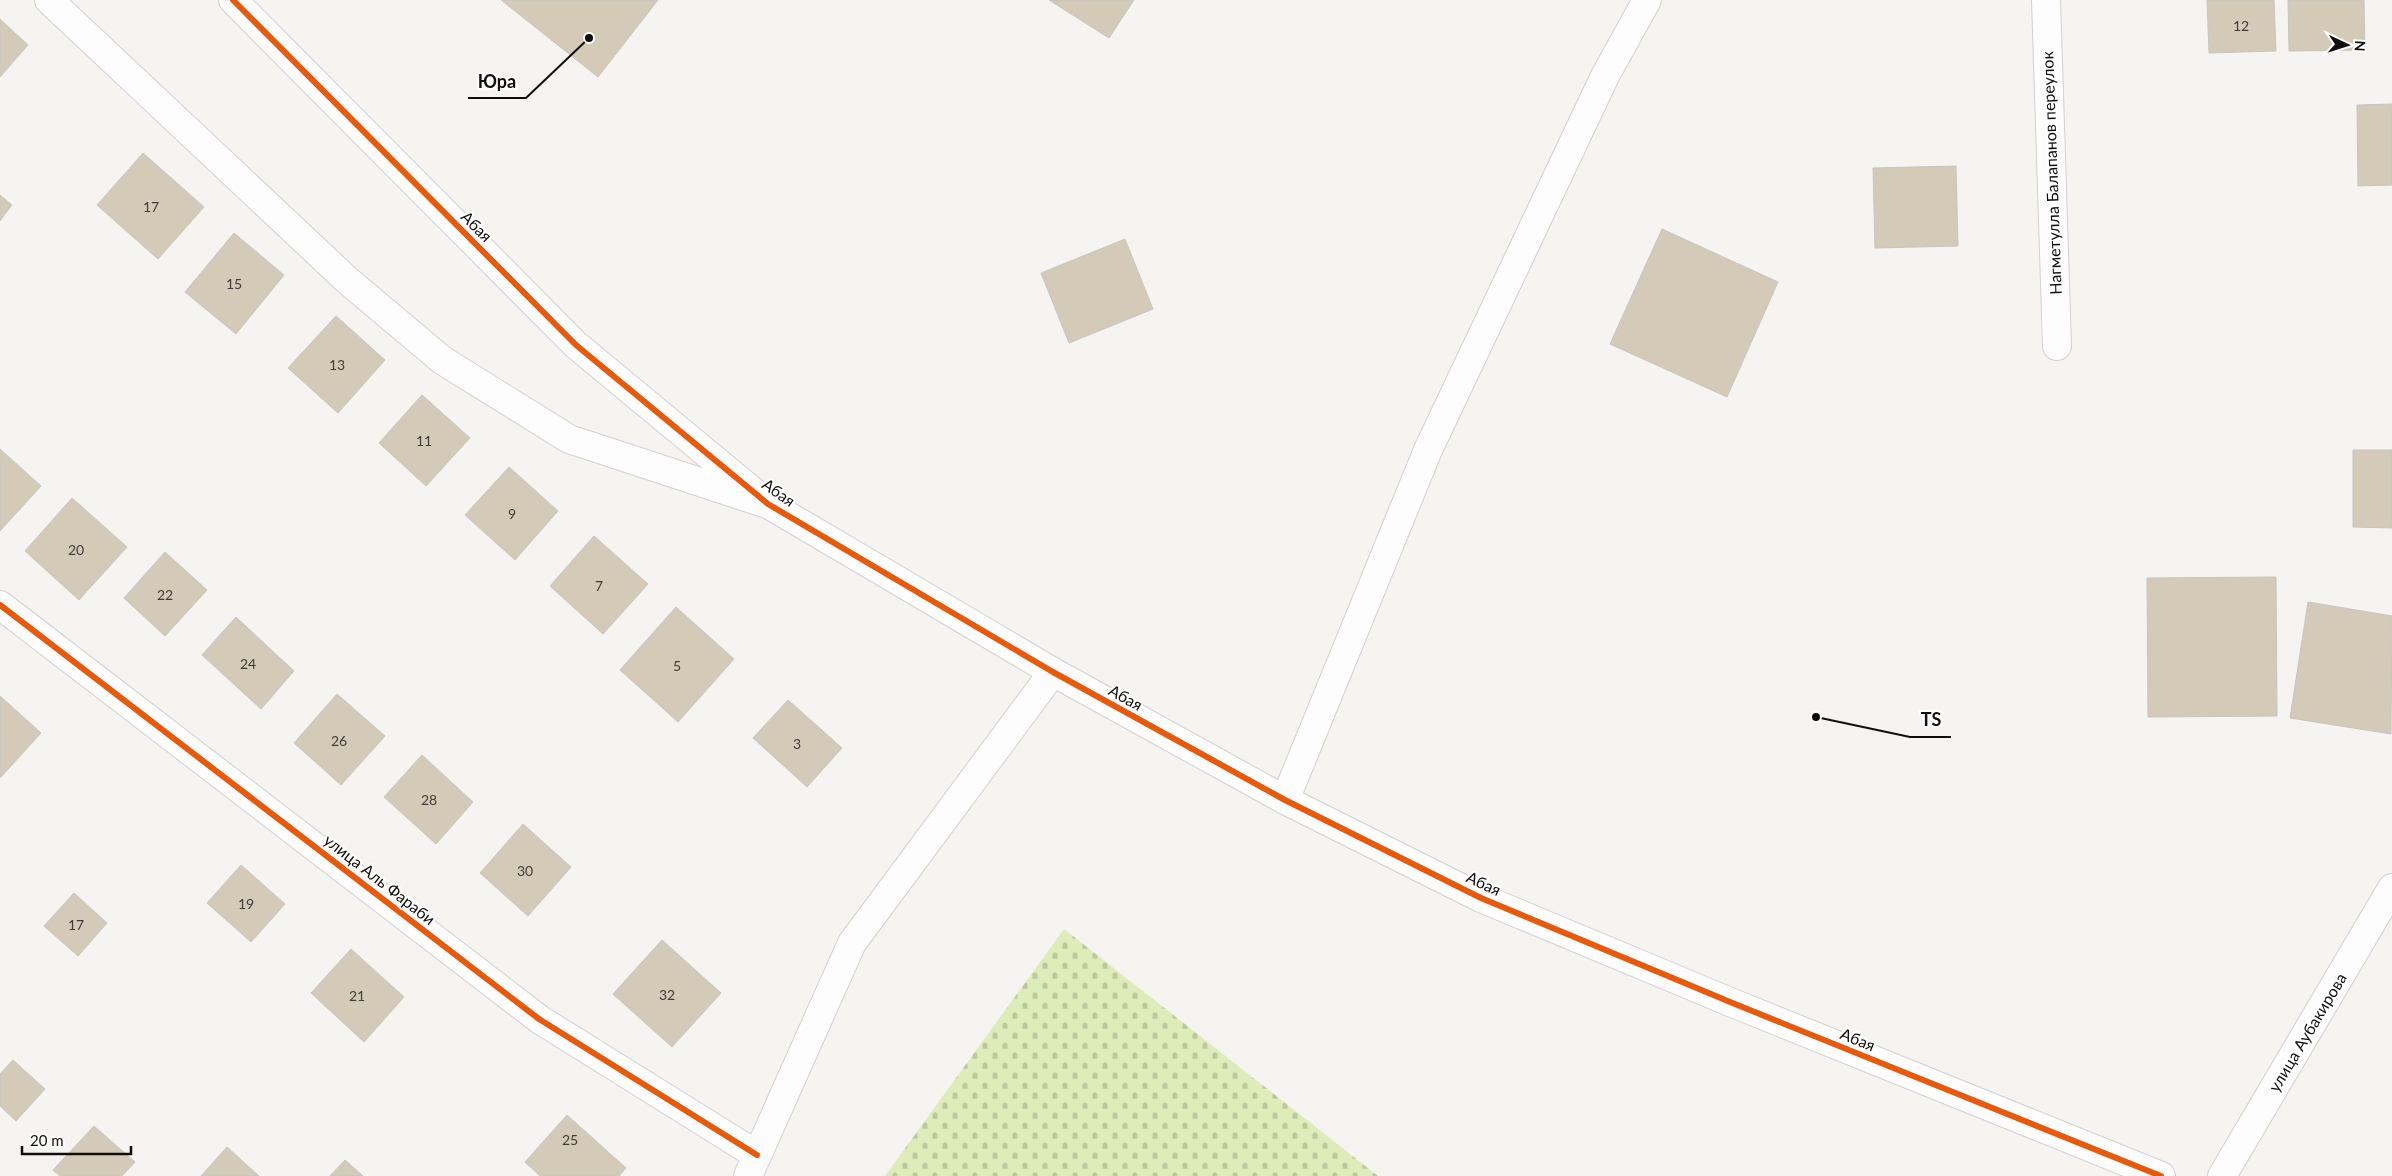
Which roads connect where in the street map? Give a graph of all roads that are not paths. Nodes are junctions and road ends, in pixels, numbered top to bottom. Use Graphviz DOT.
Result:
graph roads {
  1 [pos="49,0"];
  2 [pos="233,0"];
  3 [pos="1647,0"];
  4 [pos="2046,0"];
  5 [pos="2057,346"];
  6 [pos="768,504"];
  7 [pos="0,605"];
  8 [pos="1053,672"];
  9 [pos="1285,800"];
  10 [pos="2392,888"];
  11 [pos="752,1166"];
  12 [pos="2161,1176"];
  13 [pos="2222,1176"];
  1 -- 6 [label="street"];
  2 -- 6 [label="street, Абая"];
  3 -- 9 [label="street"];
  4 -- 5 [label="street, Нагметулла Балапанов переулок"];
  6 -- 8 [label="street, Абая"];
  7 -- 11 [label="street, улица Аль Фараби"];
  8 -- 9 [label="street, Абая"];
  8 -- 11 [label="street"];
  9 -- 12 [label="street, Абая"];
  10 -- 13 [label="street, улица Аубакирова"];
}
